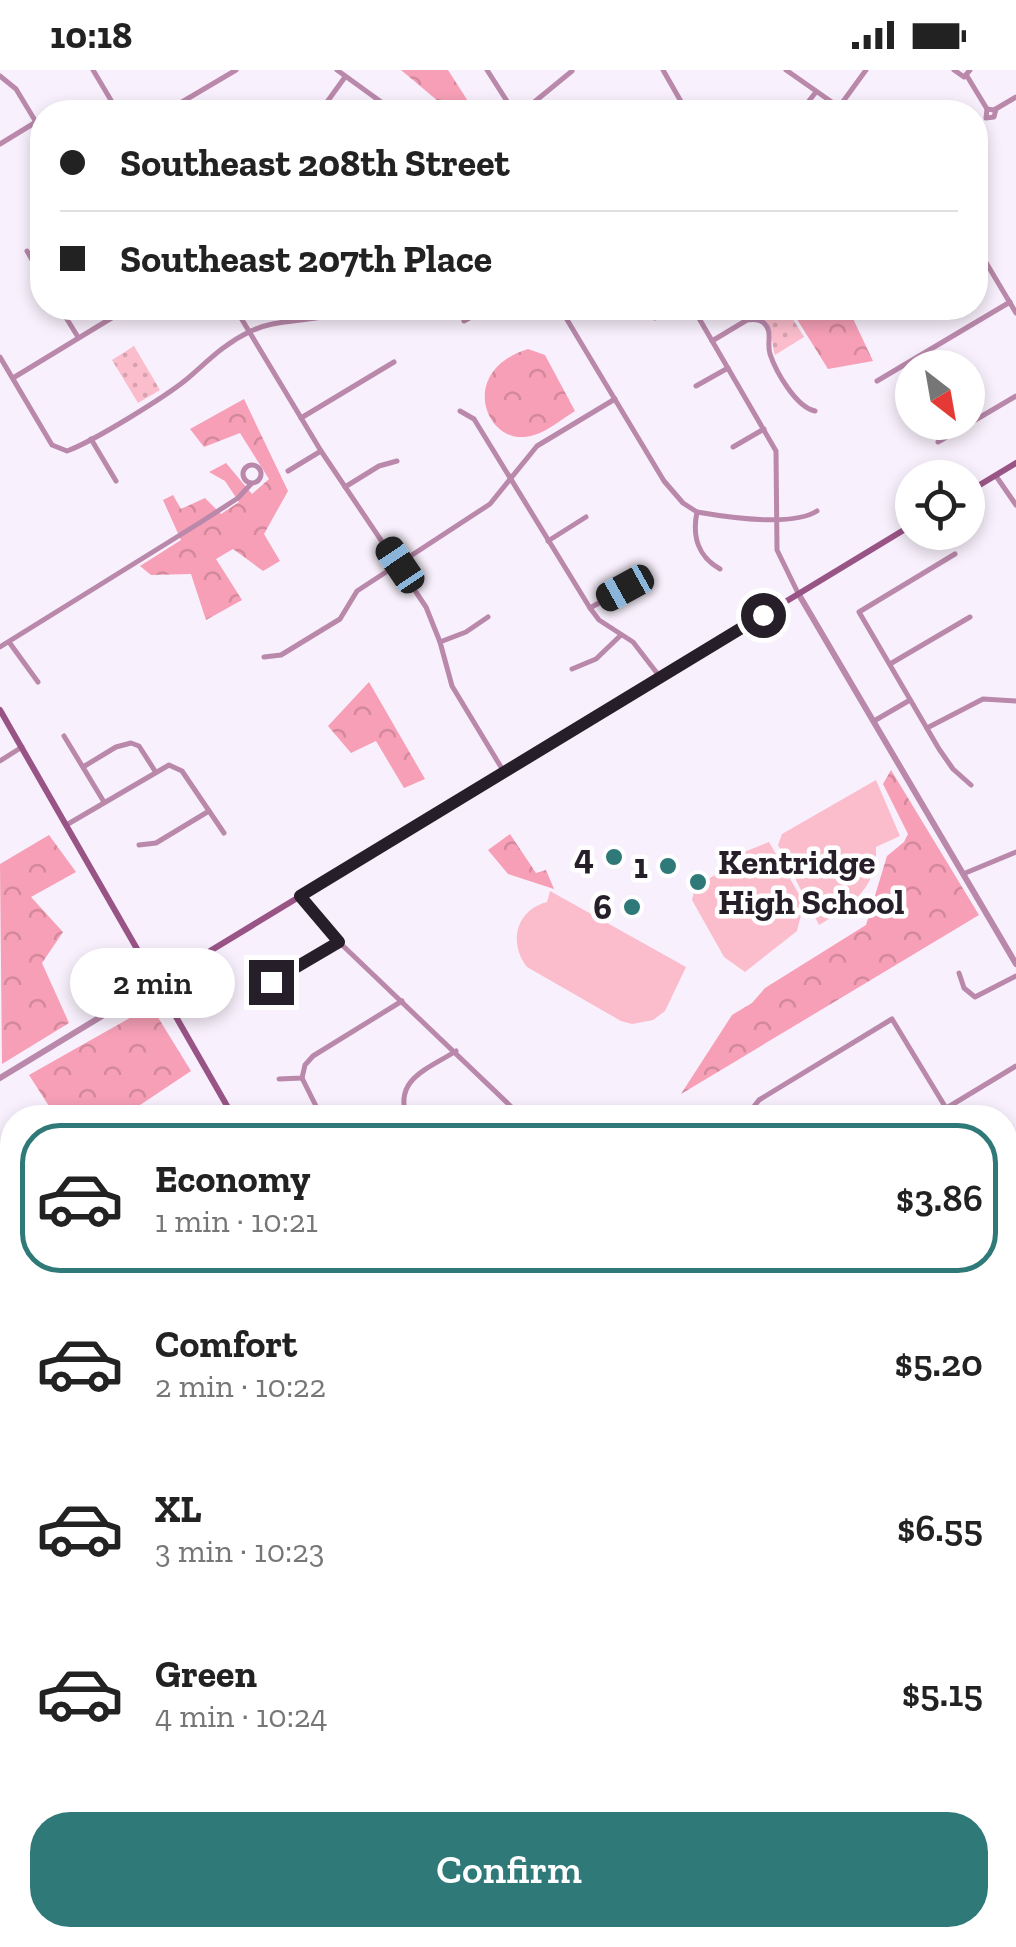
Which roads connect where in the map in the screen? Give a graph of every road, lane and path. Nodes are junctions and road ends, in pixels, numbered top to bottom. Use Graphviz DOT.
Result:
graph roads {
  1 [pos="93,70"];
  2 [pos="236,70"];
  3 [pos="337,70"];
  4 [pos="487,70"];
  5 [pos="572,70"];
  6 [pos="663,70"];
  7 [pos="786,70"];
  8 [pos="866,70"];
  9 [pos="954,70"];
  10 [pos="968,73"];
  11 [pos="0,76"];
  12 [pos="344,77"];
  13 [pos="816,92"];
  14 [pos="1016,97"];
  15 [pos="111,100"];
  16 [pos="185,100"];
  17 [pos="328,100"];
  18 [pos="378,100"];
  19 [pos="506,100"];
  20 [pos="536,100"];
  21 [pos="680,100"];
  22 [pos="810,100"];
  23 [pos="828,100"];
  24 [pos="844,100"];
  25 [pos="982,100"];
  26 [pos="988,109"];
  27 [pos="30,112"];
  28 [pos="30,126"];
  29 [pos="0,144"];
  30 [pos="27,251"];
  31 [pos="30,256"];
  32 [pos="988,266"];
  33 [pos="1010,302"];
  34 [pos="1016,312"];
  35 [pos="988,315"];
  36 [pos="67,320"];
  37 [pos="107,320"];
  38 [pos="243,320"];
  39 [pos="304,320"];
  40 [pos="567,320"];
  41 [pos="700,320"];
  42 [pos="747,320"];
  43 [pos="757,320"];
  44 [pos="979,320"];
  45 [pos="250,331"];
  46 [pos="78,337"];
  47 [pos="712,341"];
  48 [pos="0,357"];
  49 [pos="394,362"];
  50 [pos="728,368"];
  51 [pos="13,378"];
  52 [pos="877,380"];
  53 [pos="696,386"];
  54 [pos="1016,396"];
  55 [pos="615,398"];
  56 [pos="814,411"];
  57 [pos="460,412"];
  58 [pos="300,418"];
  59 [pos="764,429"];
  60 [pos="90,439"];
  61 [pos="938,442"];
  62 [pos="733,447"];
  63 [pos="321,452"];
  64 [pos="397,461"];
  65 [pos="1016,463"];
  66 [pos="288,471"];
  67 [pos="996,476"];
  68 [pos="512,480"];
  69 [pos="116,481"];
  70 [pos="985,482"];
  71 [pos="251,484"];
  72 [pos="346,487"];
  73 [pos="1016,505"];
  74 [pos="816,510"];
  75 [pos="697,512"];
  76 [pos="586,517"];
  77 [pos="776,519"];
  78 [pos="895,535"];
  79 [pos="548,541"];
  80 [pos="956,554"];
  81 [pos="400,565"];
  82 [pos="720,569"];
  83 [pos="625,588"];
  84 [pos="798,593"];
  85 [pos="590,608"];
  86 [pos="970,616"];
  87 [pos="488,617"];
  88 [pos="621,635"];
  89 [pos="9,642"];
  90 [pos="440,642"];
  91 [pos="0,648"];
  92 [pos="264,657"];
  93 [pos="890,664"];
  94 [pos="572,670"];
  95 [pos="660,677"];
  96 [pos="38,682"];
  97 [pos="910,699"];
  98 [pos="1016,702"];
  99 [pos="0,710"];
  100 [pos="874,721"];
  101 [pos="927,728"];
  102 [pos="64,736"];
  103 [pos="22,747"];
  104 [pos="0,761"];
  105 [pos="83,767"];
  106 [pos="154,772"];
  107 [pos="504,772"];
  108 [pos="972,784"];
  109 [pos="104,802"];
  110 [pos="209,811"];
  111 [pos="68,824"];
  112 [pos="224,833"];
  113 [pos="140,845"];
  114 [pos="1016,852"];
  115 [pos="963,874"];
  116 [pos="300,896"];
  117 [pos="339,942"];
  118 [pos="1016,964"];
  119 [pos="959,973"];
  120 [pos="1016,976"];
  121 [pos="159,982"];
  122 [pos="271,982"];
  123 [pos="402,1001"];
  124 [pos="456,1051"];
  125 [pos="1016,1066"];
  126 [pos="0,1078"];
  127 [pos="302,1078"];
  128 [pos="279,1079"];
  129 [pos="227,1105"];
  130 [pos="316,1105"];
  131 [pos="404,1105"];
  132 [pos="510,1105"];
  133 [pos="756,1105"];
  134 [pos="944,1105"];
  135 [pos="951,1105"];
  1 -- 15 [label="street"];
  2 -- 16 [label="street"];
  3 -- 12 [label="street"];
  4 -- 19 [label="street"];
  5 -- 20 [label="street"];
  6 -- 21 [label="street"];
  7 -- 13 [label="street"];
  8 -- 24 [label="street"];
  9 -- 10 [label="street"];
  10 -- 25 [label="street"];
  11 -- 27 [label="street"];
  12 -- 17 [label="street"];
  12 -- 18 [label="street"];
  13 -- 22 [label="street"];
  13 -- 23 [label="street"];
  14 -- 26 [label="street"];
  28 -- 29 [label="street"];
  30 -- 31 [label="street"];
  32 -- 33 [label="street"];
  33 -- 34 [label="street"];
  33 -- 35 [label="street"];
  36 -- 46 [label="street"];
  37 -- 46 [label="street"];
  38 -- 45 [label="street"];
  39 -- 45 [label="street"];
  40 -- 55 [label="street"];
  41 -- 47 [label="street"];
  42 -- 47 [label="street"];
  43 -- 56 [label="street"];
  44 -- 52 [label="street"];
  45 -- 58 [label="street"];
  45 -- 60 [label="street"];
  46 -- 51 [label="street"];
  47 -- 50 [label="street"];
  48 -- 51 [label="street"];
  49 -- 58 [label="street"];
  50 -- 53 [label="street"];
  50 -- 59 [label="street"];
  51 -- 60 [label="street"];
  54 -- 61 [label="street"];
  55 -- 68 [label="street"];
  55 -- 75 [label="street"];
  57 -- 68 [label="street"];
  58 -- 63 [label="street"];
  59 -- 62 [label="street"];
  59 -- 77 [label="street"];
  60 -- 69 [label="street"];
  63 -- 66 [label="street"];
  63 -- 72 [label="street"];
  64 -- 72 [label="street"];
  65 -- 67 [label="main road"];
  67 -- 70 [label="main road"];
  67 -- 73 [label="street"];
  68 -- 79 [label="street"];
  68 -- 81 [label="street"];
  71 -- 89 [label="street"];
  72 -- 81 [label="street"];
  74 -- 77 [label="street"];
  75 -- 77 [label="street"];
  75 -- 82 [label="street"];
  76 -- 79 [label="street"];
  77 -- 84 [label="street"];
  78 -- 84 [label="main road"];
  79 -- 85 [label="street"];
  80 -- 93 [label="street"];
  81 -- 90 [label="street"];
  81 -- 92 [label="street"];
  83 -- 85 [label="street"];
  84 -- 95 [label="main road"];
  84 -- 100 [label="street"];
  85 -- 88 [label="street"];
  86 -- 93 [label="street"];
  87 -- 90 [label="street"];
  88 -- 94 [label="street"];
  88 -- 95 [label="street"];
  89 -- 91 [label="street"];
  89 -- 96 [label="street"];
  90 -- 107 [label="street"];
  93 -- 97 [label="street"];
  95 -- 107 [label="main road"];
  97 -- 100 [label="street"];
  97 -- 101 [label="street"];
  98 -- 101 [label="street"];
  99 -- 103 [label="main road"];
  100 -- 115 [label="street"];
  101 -- 108 [label="street"];
  102 -- 105 [label="street"];
  103 -- 104 [label="street"];
  103 -- 111 [label="main road"];
  105 -- 106 [label="street"];
  105 -- 109 [label="street"];
  106 -- 109 [label="street"];
  106 -- 110 [label="street"];
  107 -- 116 [label="main road"];
  109 -- 111 [label="street"];
  110 -- 112 [label="street"];
  110 -- 113 [label="street"];
  111 -- 121 [label="main road"];
  114 -- 115 [label="street"];
  115 -- 118 [label="street"];
  116 -- 117 [label="street"];
  116 -- 121 [label="main road"];
  117 -- 122 [label="street"];
  117 -- 123 [label="street"];
  119 -- 120 [label="street"];
  121 -- 126 [label="street"];
  121 -- 129 [label="main road"];
  123 -- 124 [label="street"];
  123 -- 127 [label="street"];
  124 -- 131 [label="street"];
  124 -- 132 [label="street"];
  125 -- 135 [label="street"];
  127 -- 128 [label="street"];
  127 -- 130 [label="street"];
  133 -- 134 [label="street"];
}
